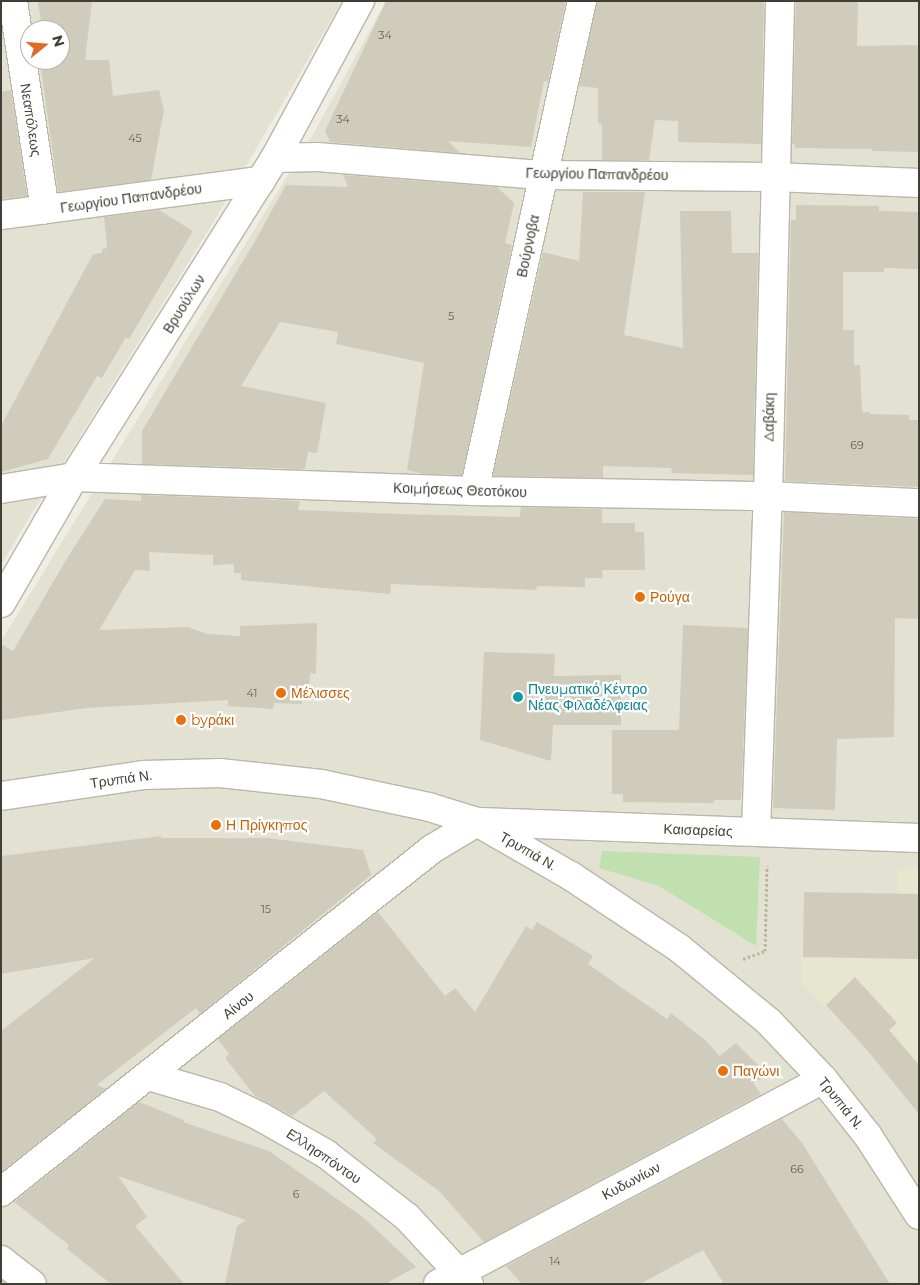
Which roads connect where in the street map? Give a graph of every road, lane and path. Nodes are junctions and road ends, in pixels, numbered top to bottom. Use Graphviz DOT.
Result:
graph roads {
  1 [pos="13,1"];
  2 [pos="360,1"];
  3 [pos="582,1"];
  4 [pos="780,1"];
  5 [pos="275,158"];
  6 [pos="543,175"];
  7 [pos="774,177"];
  8 [pos="261,181"];
  9 [pos="919,183"];
  10 [pos="45,210"];
  11 [pos="1,215"];
  12 [pos="74,477"];
  13 [pos="1,489"];
  14 [pos="474,491"];
  15 [pos="768,496"];
  16 [pos="919,503"];
  17 [pos="1,603"];
  18 [pos="1,796"];
  19 [pos="477,822"];
  20 [pos="762,832"];
  21 [pos="919,838"];
  22 [pos="712,974"];
  23 [pos="149,1076"];
  24 [pos="823,1079"];
  25 [pos="1,1192"];
  26 [pos="919,1215"];
  27 [pos="1,1260"];
  28 [pos="456,1280"];
  29 [pos="32,1284"];
  1 -- 10 [label="street, Νεαπόλεως"];
  2 -- 5 [label="street, Βρυούλων"];
  3 -- 6 [label="street, Βούρνοβα"];
  4 -- 7 [label="street, Δαβάκη"];
  5 -- 6 [label="street, Γεωργίου Παπανδρέου"];
  5 -- 8 [label="street, Βρυούλων"];
  6 -- 7 [label="street, Γεωργίου Παπανδρέου"];
  6 -- 14 [label="street, Βούρνοβα"];
  7 -- 9 [label="street, Γεωργίου Παπανδρέου"];
  7 -- 15 [label="street, Δαβάκη"];
  8 -- 10 [label="street, Γεωργίου Παπανδρέου"];
  8 -- 12 [label="street, Βρυούλων"];
  10 -- 11 [label="street, Γεωργίου Παπανδρέου"];
  12 -- 13 [label="street, Κοιμήσεως Θεοτόκου"];
  12 -- 14 [label="street, Κοιμήσεως Θεοτόκου"];
  12 -- 17 [label="street, Βρυούλων"];
  14 -- 15 [label="street, Κοιμήσεως Θεοτόκου"];
  15 -- 16 [label="street, Κοιμήσεως Θεοτόκου"];
  15 -- 20 [label="street, Δαβάκη"];
  18 -- 19 [label="street, Τρυπιά Ν."];
  19 -- 20 [label="street, Καισαρείας"];
  19 -- 22 [label="street, Τρυπιά Ν."];
  19 -- 23 [label="street, Αίνου"];
  20 -- 21 [label="street, Καισαρείας"];
  20 -- 22 [label="path"];
  22 -- 24 [label="street, Τρυπιά Ν."];
  23 -- 25 [label="street, Αίνου"];
  23 -- 28 [label="street, Ελλησπόντου"];
  24 -- 26 [label="street, Τρυπιά Ν."];
  24 -- 28 [label="street, Κυδωνίων"];
  27 -- 29 [label="street"];
}
